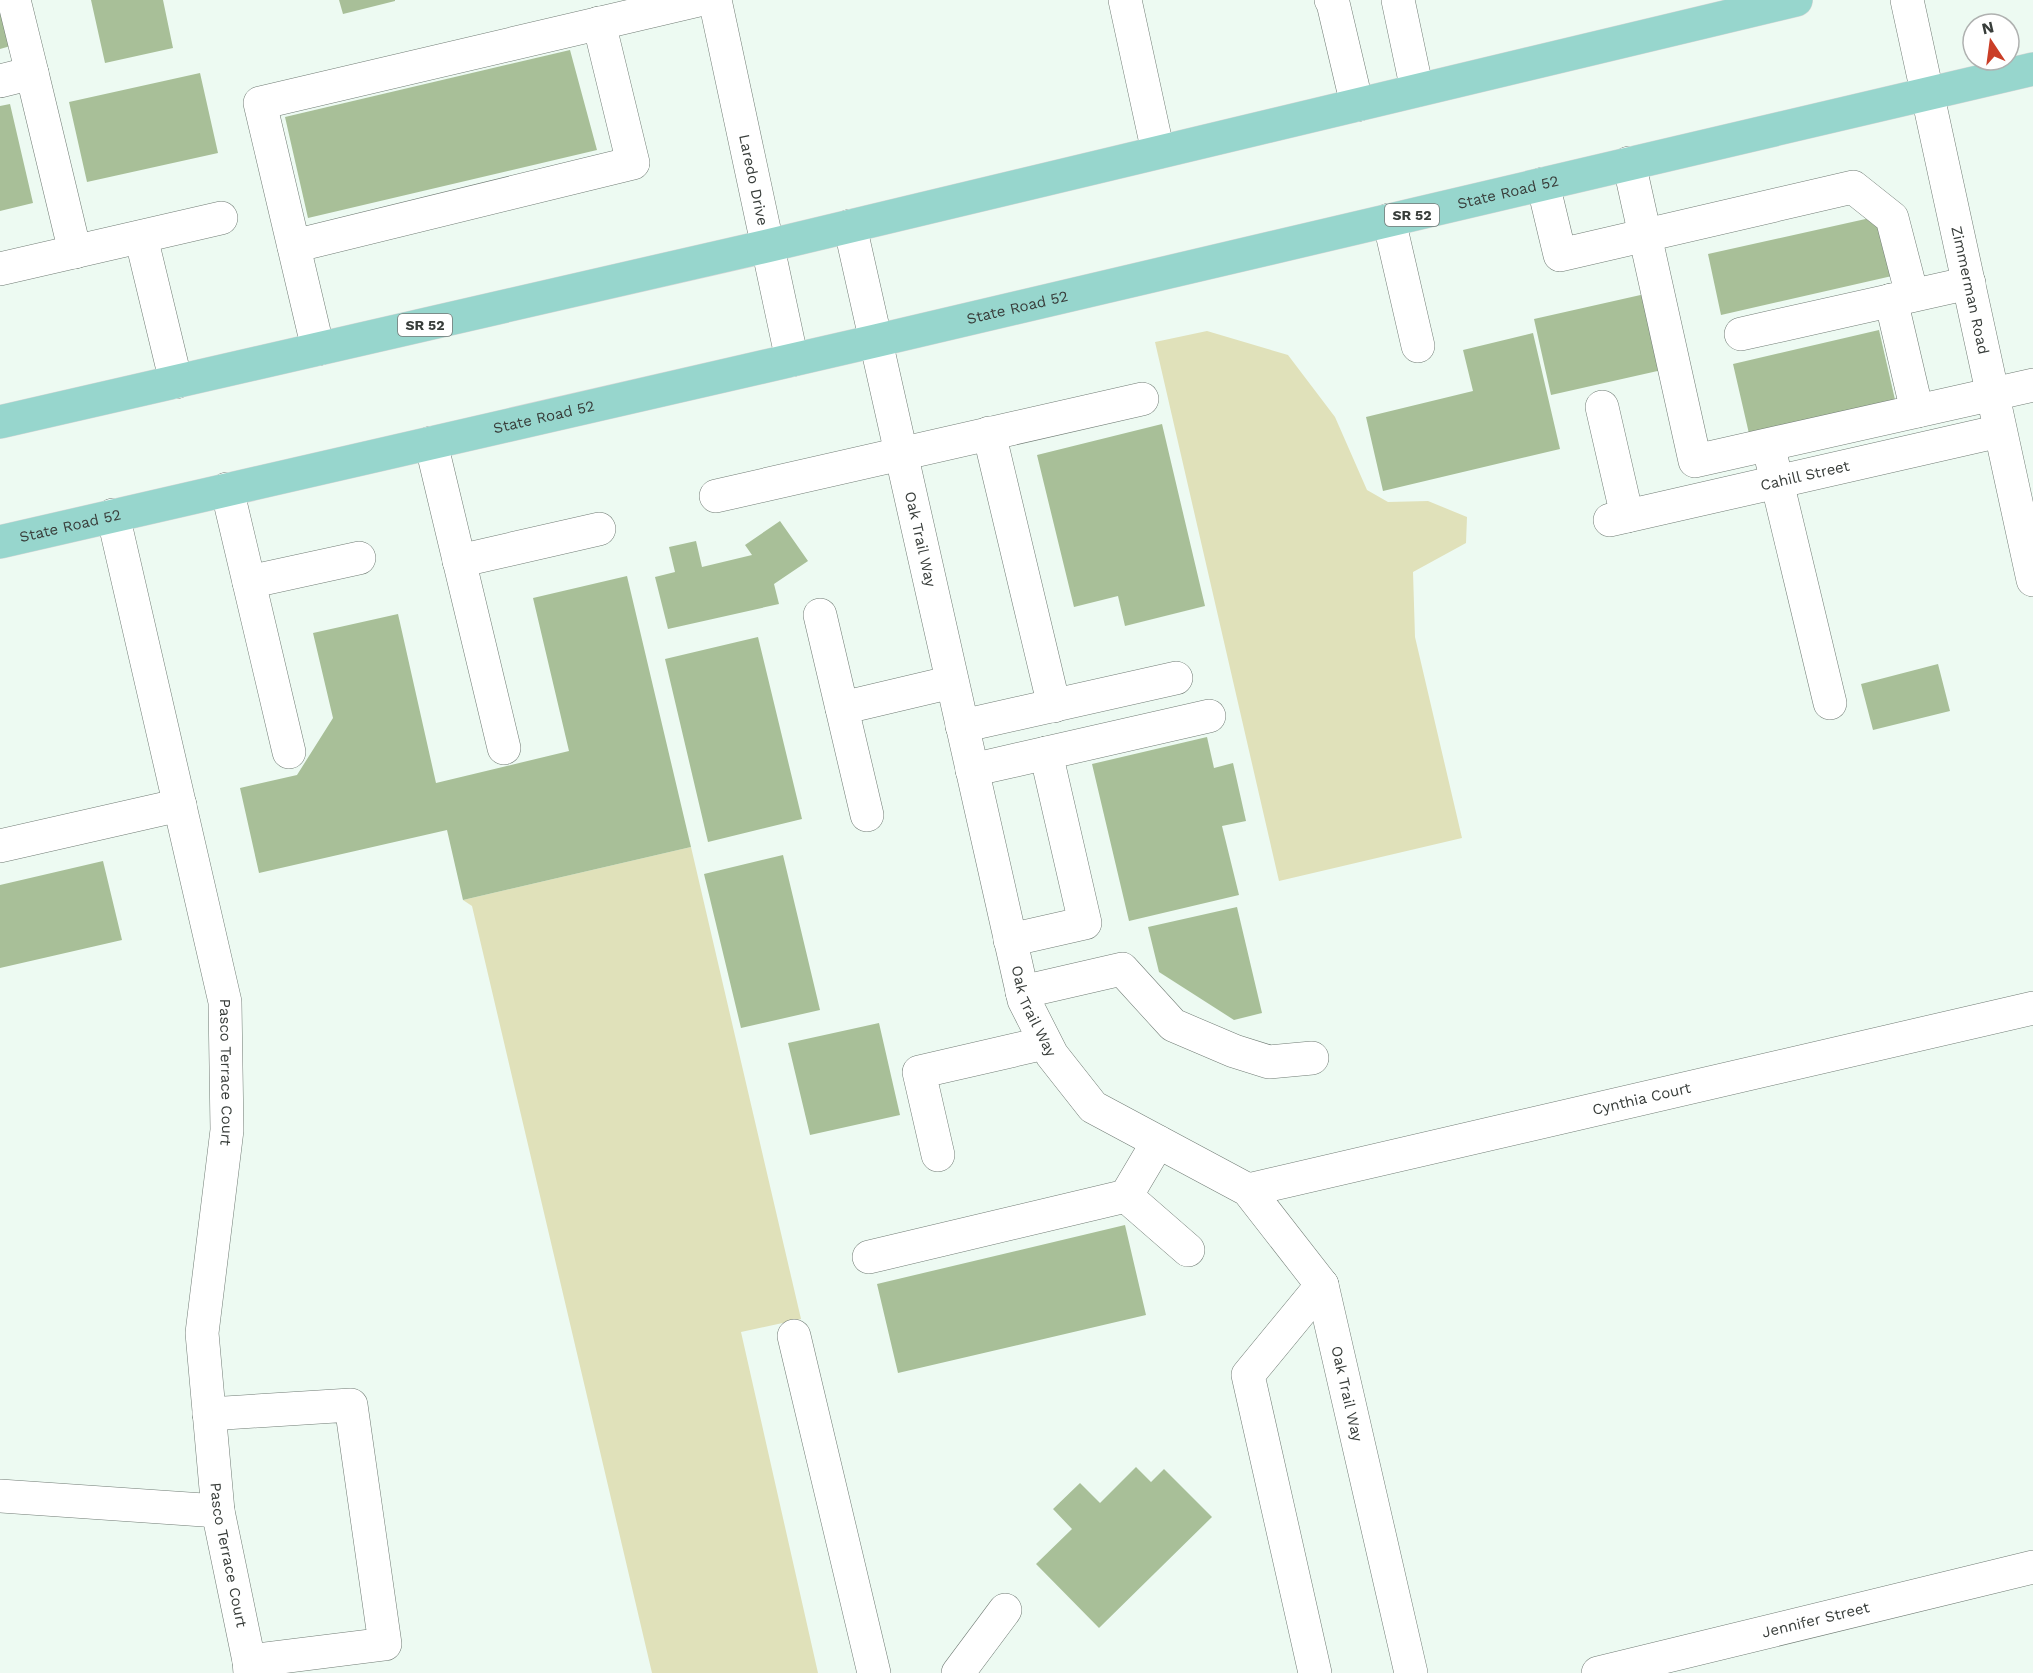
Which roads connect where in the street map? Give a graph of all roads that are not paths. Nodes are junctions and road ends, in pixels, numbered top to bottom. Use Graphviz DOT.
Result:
graph roads {
  1 [pos="14,0"];
  2 [pos="699,0"];
  3 [pos="715,0"];
  4 [pos="1125,0"];
  5 [pos="1398,0"];
  6 [pos="1796,0"];
  7 [pos="1907,0"];
  8 [pos="1336,1"];
  9 [pos="600,23"];
  10 [pos="2033,69"];
  11 [pos="32,73"];
  12 [pos="0,81"];
  13 [pos="1417,90"];
  14 [pos="1928,93"];
  15 [pos="1357,105"];
  16 [pos="1158,152"];
  17 [pos="1629,163"];
  18 [pos="1543,184"];
  19 [pos="220,218"];
  20 [pos="1389,220"];
  21 [pos="850,226"];
  22 [pos="1645,235"];
  23 [pos="141,237"];
  24 [pos="294,246"];
  25 [pos="767,246"];
  26 [pos="75,252"];
  27 [pos="0,269"];
  28 [pos="1969,282"];
  29 [pos="1902,297"];
  30 [pos="1741,334"];
  31 [pos="875,341"];
  32 [pos="1418,346"];
  33 [pos="318,349"];
  34 [pos="792,360"];
  35 [pos="176,382"];
  36 [pos="2033,385"];
  37 [pos="1992,395"];
  38 [pos="1142,399"];
  39 [pos="1602,407"];
  40 [pos="1917,411"];
  41 [pos="0,422"];
  42 [pos="2000,431"];
  43 [pos="989,434"];
  44 [pos="431,442"];
  45 [pos="1768,445"];
  46 [pos="900,454"];
  47 [pos="1776,482"];
  48 [pos="227,489"];
  49 [pos="716,496"];
  50 [pos="113,515"];
  51 [pos="599,529"];
  52 [pos="0,542"];
  53 [pos="359,558"];
  54 [pos="459,561"];
  55 [pos="2033,580"];
  56 [pos="249,582"];
  57 [pos="820,615"];
  58 [pos="1176,678"];
  59 [pos="952,682"];
  60 [pos="1830,703"];
  61 [pos="1054,706"];
  62 [pos="842,708"];
  63 [pos="1209,716"];
  64 [pos="962,726"];
  65 [pos="504,748"];
  66 [pos="289,752"];
  67 [pos="1046,753"];
  68 [pos="972,770"];
  69 [pos="180,805"];
  70 [pos="867,815"];
  71 [pos="0,846"];
  72 [pos="1010,940"];
  73 [pos="1022,992"];
  74 [pos="2033,1008"];
  75 [pos="1046,1043"];
  76 [pos="1312,1058"];
  77 [pos="1158,1142"];
  78 [pos="938,1155"];
  79 [pos="1248,1190"];
  80 [pos="1126,1196"];
  81 [pos="1188,1250"];
  82 [pos="869,1257"];
  83 [pos="1322,1285"];
  84 [pos="794,1336"];
  85 [pos="209,1413"];
  86 [pos="0,1496"];
  87 [pos="218,1511"];
  88 [pos="2033,1567"];
  89 [pos="1005,1610"];
  90 [pos="249,1667"];
  91 [pos="874,1673"];
  92 [pos="958,1673"];
  93 [pos="1315,1673"];
  94 [pos="1411,1673"];
  95 [pos="1598,1673"];
  1 -- 11 [label="street"];
  2 -- 9 [label="street"];
  3 -- 25 [label="street, Laredo Drive"];
  4 -- 16 [label="street"];
  5 -- 13 [label="street"];
  6 -- 13 [label="main road, SR 52"];
  7 -- 14 [label="street, Zimmerman Road"];
  8 -- 15 [label="street"];
  9 -- 24 [label="street"];
  9 -- 24 [label="street"];
  10 -- 14 [label="main road, State Road 52 / SR 52"];
  11 -- 12 [label="street"];
  11 -- 26 [label="street"];
  13 -- 15 [label="main road, SR 52"];
  14 -- 17 [label="main road, State Road 52 / SR 52"];
  14 -- 28 [label="street, Zimmerman Road"];
  15 -- 16 [label="main road, SR 52"];
  16 -- 21 [label="main road, SR 52"];
  17 -- 18 [label="main road, State Road 52 / SR 52"];
  17 -- 22 [label="street"];
  18 -- 20 [label="main road, State Road 52 / SR 52"];
  18 -- 22 [label="street"];
  19 -- 23 [label="street"];
  20 -- 31 [label="main road, State Road 52 / SR 52"];
  20 -- 32 [label="street"];
  21 -- 25 [label="main road, SR 52"];
  21 -- 31 [label="street, Oak Trail Way"];
  22 -- 29 [label="street"];
  22 -- 45 [label="street"];
  23 -- 26 [label="street"];
  23 -- 35 [label="street"];
  24 -- 33 [label="street"];
  25 -- 33 [label="main road, SR 52"];
  25 -- 34 [label="street, Laredo Drive"];
  26 -- 27 [label="street"];
  28 -- 29 [label="street"];
  28 -- 37 [label="street, Zimmerman Road"];
  29 -- 30 [label="street"];
  29 -- 40 [label="street"];
  31 -- 34 [label="main road, State Road 52 / SR 52"];
  31 -- 46 [label="street, Oak Trail Way"];
  33 -- 35 [label="main road, SR 52"];
  34 -- 44 [label="main road, State Road 52 / SR 52"];
  35 -- 41 [label="main road, SR 52"];
  36 -- 37 [label="street"];
  37 -- 40 [label="street"];
  37 -- 42 [label="street, Zimmerman Road"];
  38 -- 43 [label="street"];
  39 -- 47 [label="street, Cahill Street"];
  40 -- 45 [label="street"];
  42 -- 47 [label="street, Cahill Street"];
  42 -- 55 [label="street, Zimmerman Road"];
  43 -- 46 [label="street"];
  43 -- 61 [label="street"];
  44 -- 48 [label="main road, State Road 52 / SR 52"];
  44 -- 54 [label="street"];
  45 -- 47 [label="street"];
  46 -- 49 [label="street"];
  46 -- 59 [label="street, Oak Trail Way"];
  47 -- 60 [label="street"];
  48 -- 50 [label="main road, State Road 52 / SR 52"];
  48 -- 56 [label="street"];
  50 -- 52 [label="main road, State Road 52 / SR 52"];
  50 -- 69 [label="street, Pasco Terrace Court"];
  51 -- 54 [label="street"];
  53 -- 56 [label="street"];
  54 -- 65 [label="street"];
  56 -- 66 [label="street"];
  57 -- 62 [label="street"];
  58 -- 61 [label="street"];
  59 -- 62 [label="street"];
  59 -- 64 [label="street, Oak Trail Way"];
  61 -- 64 [label="street"];
  62 -- 70 [label="street"];
  63 -- 67 [label="street"];
  64 -- 68 [label="street, Oak Trail Way"];
  67 -- 68 [label="street"];
  67 -- 72 [label="street"];
  68 -- 72 [label="street, Oak Trail Way"];
  69 -- 71 [label="street"];
  69 -- 85 [label="street, Pasco Terrace Court"];
  72 -- 73 [label="street, Oak Trail Way"];
  73 -- 75 [label="street, Oak Trail Way"];
  73 -- 76 [label="street"];
  74 -- 79 [label="street, Cynthia Court"];
  75 -- 77 [label="street, Oak Trail Way"];
  75 -- 78 [label="street"];
  77 -- 79 [label="street, Oak Trail Way"];
  77 -- 80 [label="street"];
  79 -- 83 [label="street, Oak Trail Way"];
  80 -- 81 [label="street"];
  80 -- 82 [label="street"];
  83 -- 93 [label="street"];
  83 -- 94 [label="street, Oak Trail Way"];
  84 -- 91 [label="street"];
  85 -- 87 [label="street, Pasco Terrace Court"];
  85 -- 90 [label="street"];
  86 -- 87 [label="street"];
  87 -- 90 [label="street, Pasco Terrace Court"];
  88 -- 95 [label="street, Jennifer Street"];
  89 -- 92 [label="street"];
}
